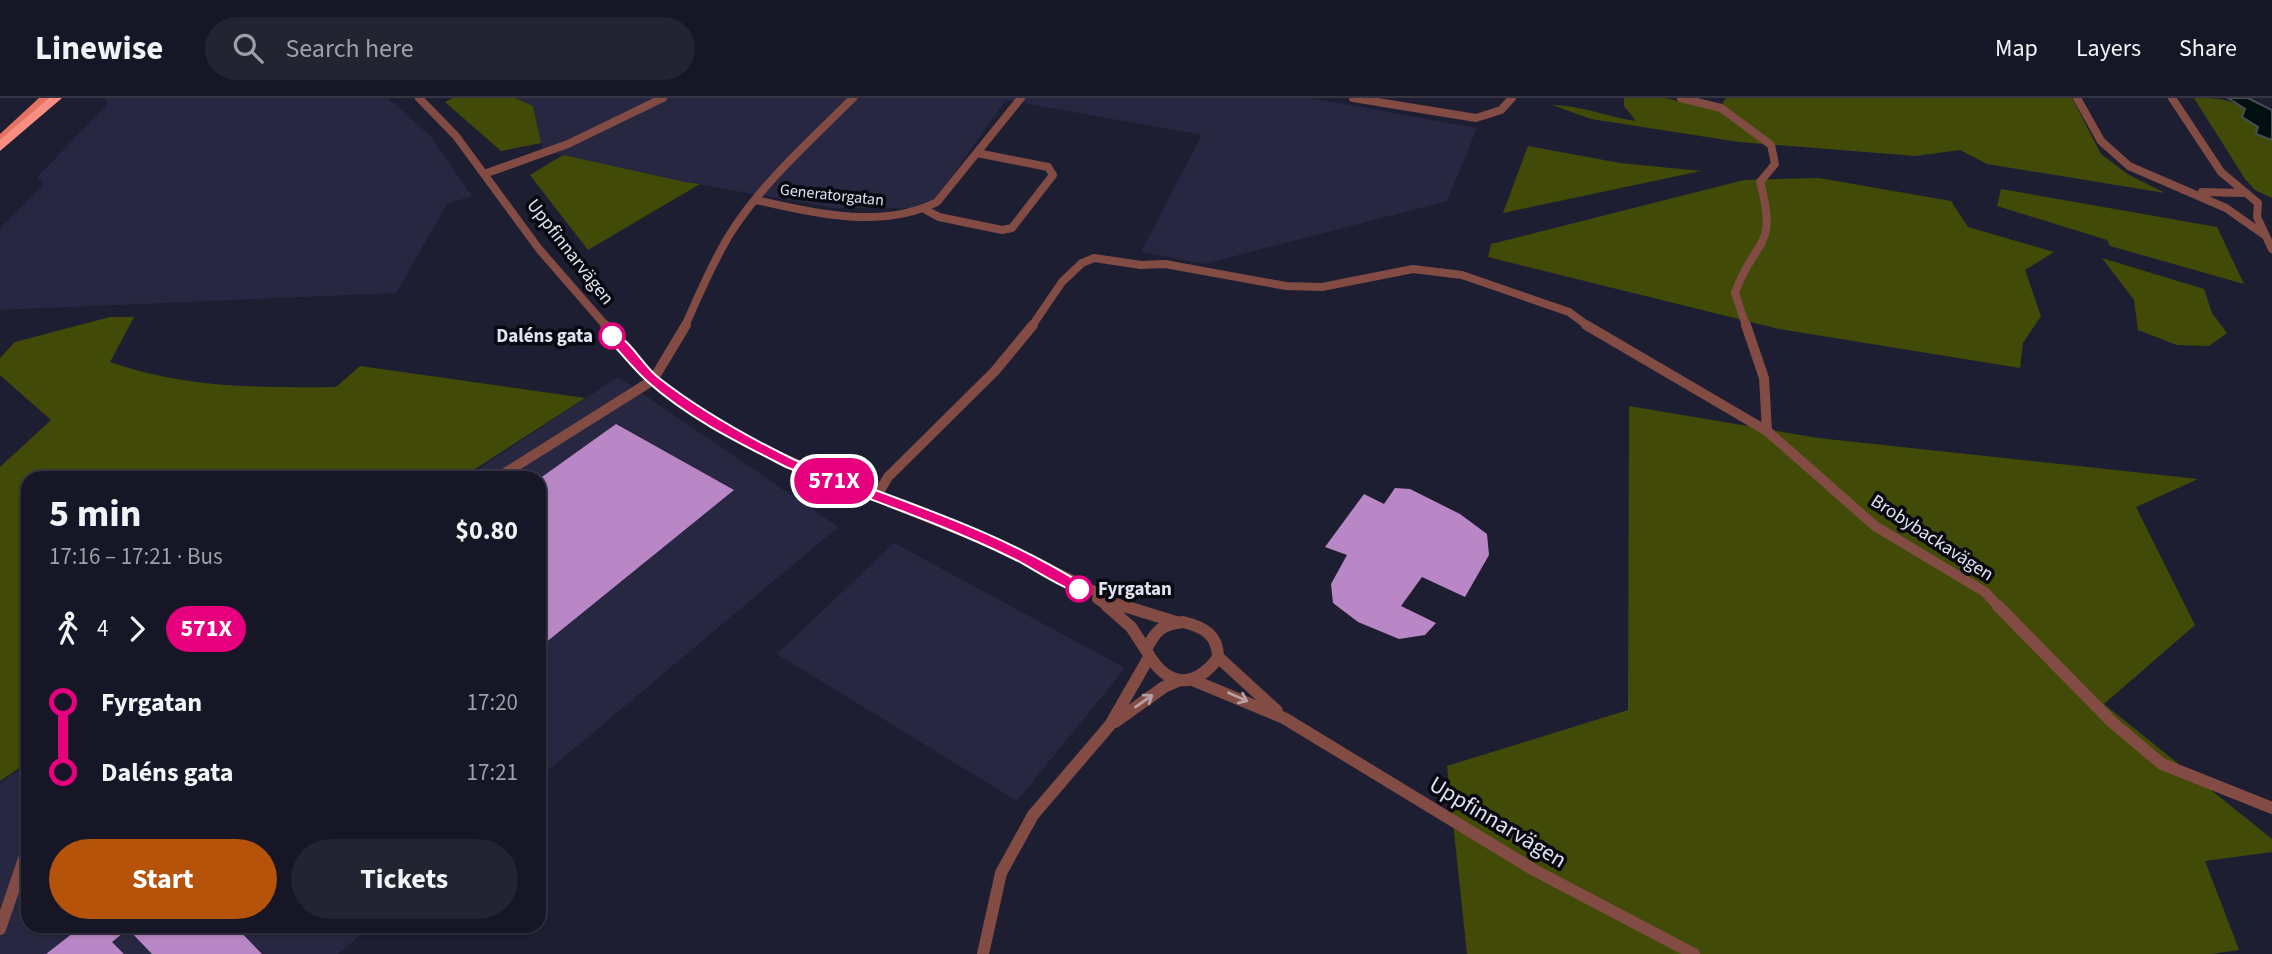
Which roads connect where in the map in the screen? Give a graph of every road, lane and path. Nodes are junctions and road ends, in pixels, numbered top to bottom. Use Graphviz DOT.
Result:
graph roads {
  1 [pos="45,98"];
  2 [pos="56,98"];
  3 [pos="419,98"];
  4 [pos="663,98"];
  5 [pos="853,98"];
  6 [pos="1021,98"];
  7 [pos="1353,98"];
  8 [pos="1512,98"];
  9 [pos="1681,98"];
  10 [pos="2077,98"];
  11 [pos="2172,98"];
  12 [pos="32,111"];
  13 [pos="0,130"];
  14 [pos="0,139"];
  15 [pos="0,147"];
  16 [pos="977,153"];
  17 [pos="2221,173"];
  18 [pos="484,174"];
  19 [pos="2177,187"];
  20 [pos="2221,193"];
  21 [pos="2249,197"];
  22 [pos="756,200"];
  23 [pos="2228,207"];
  24 [pos="2262,208"];
  25 [pos="926,210"];
  26 [pos="2263,234"];
  27 [pos="2272,249"];
  28 [pos="653,380"];
  29 [pos="1767,431"];
  30 [pos="508,471"];
  31 [pos="876,497"];
  32 [pos="1049,570"];
  33 [pos="1176,622"];
  34 [pos="1147,654"];
  35 [pos="1218,657"];
  36 [pos="1185,680"];
  37 [pos="1284,718"];
  38 [pos="1110,725"];
  39 [pos="2272,808"];
  40 [pos="21,868"];
  41 [pos="0,929"];
  42 [pos="983,954"];
  43 [pos="1694,954"];
  1 -- 12 [label="main road"];
  2 -- 15 [label="highway"];
  3 -- 18 [label="street, Uppfinnarvägen"];
  4 -- 18 [label="street"];
  5 -- 22 [label="street, Generatorgatan"];
  6 -- 16 [label="street"];
  7 -- 8 [label="street"];
  9 -- 29 [label="street"];
  10 -- 19 [label="street"];
  11 -- 17 [label="street"];
  12 -- 13 [label="main road"];
  12 -- 14 [label="main road"];
  16 -- 25 [label="street"];
  16 -- 25 [label="street"];
  17 -- 20 [label="street"];
  17 -- 21 [label="street"];
  18 -- 28 [label="street, Uppfinnarvägen"];
  19 -- 20 [label="street"];
  19 -- 23 [label="street"];
  20 -- 21 [label="street"];
  20 -- 23 [label="street"];
  21 -- 24 [label="street"];
  22 -- 25 [label="street, Generatorgatan"];
  22 -- 28 [label="street, Generatorgatan"];
  23 -- 24 [label="street"];
  23 -- 26 [label="street"];
  24 -- 26 [label="street"];
  26 -- 27 [label="street"];
  28 -- 30 [label="street"];
  28 -- 31 [label="street, Uppfinnarvägen"];
  29 -- 31 [label="street, Brobybackavägen"];
  29 -- 39 [label="street, Brobybackavägen"];
  31 -- 32 [label="street, Uppfinnarvägen"];
  32 -- 33 [label="street, Uppfinnarvägen"];
  32 -- 34 [label="street, Uppfinnarvägen"];
  33 -- 34 [label="street"];
  33 -- 35 [label="street"];
  34 -- 36 [label="street"];
  34 -- 38 [label="street"];
  35 -- 36 [label="street"];
  35 -- 37 [label="street, Uppfinnarvägen"];
  36 -- 37 [label="street, Uppfinnarvägen, one-way"];
  38 -- 36 [label="street, one-way"];
  37 -- 43 [label="street, Uppfinnarvägen"];
  38 -- 42 [label="street"];
  40 -- 41 [label="street"];
}
